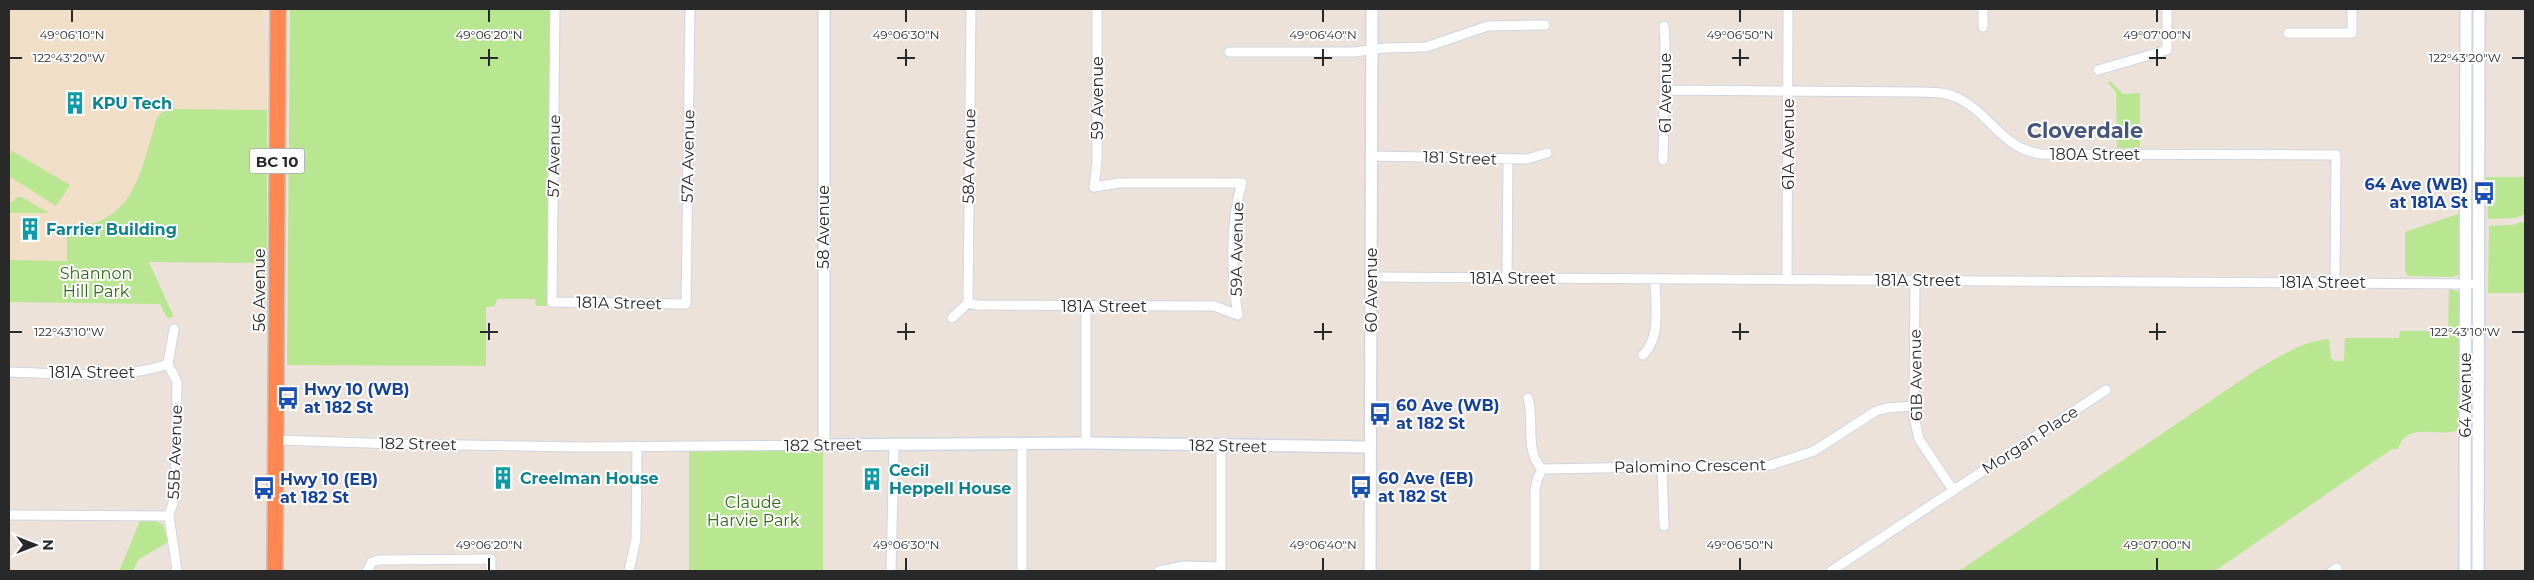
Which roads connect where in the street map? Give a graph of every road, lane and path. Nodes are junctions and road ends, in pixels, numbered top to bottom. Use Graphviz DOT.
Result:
graph roads {
  1 [pos="278,9"];
  2 [pos="555,9"];
  3 [pos="690,9"];
  4 [pos="824,9"];
  5 [pos="971,9"];
  6 [pos="1097,9"];
  7 [pos="1372,9"];
  8 [pos="1788,9"];
  9 [pos="1984,9"];
  10 [pos="2167,9"];
  11 [pos="2352,9"];
  12 [pos="2466,9"];
  13 [pos="2479,9"];
  14 [pos="1545,25"];
  15 [pos="1664,26"];
  16 [pos="1983,27"];
  17 [pos="2288,33"];
  18 [pos="1372,49"];
  19 [pos="1230,52"];
  20 [pos="2098,70"];
  21 [pos="1665,90"];
  22 [pos="1788,91"];
  23 [pos="1547,153"];
  24 [pos="1371,156"];
  25 [pos="1508,159"];
  26 [pos="1664,160"];
  27 [pos="1242,183"];
  28 [pos="1371,277"];
  29 [pos="1508,278"];
  30 [pos="1655,279"];
  31 [pos="1787,279"];
  32 [pos="1915,280"];
  33 [pos="2335,282"];
  34 [pos="2465,284"];
  35 [pos="2478,284"];
  36 [pos="552,302"];
  37 [pos="968,303"];
  38 [pos="686,304"];
  39 [pos="1086,306"];
  40 [pos="1238,314"];
  41 [pos="952,318"];
  42 [pos="174,329"];
  43 [pos="1643,354"];
  44 [pos="168,364"];
  45 [pos="9,372"];
  46 [pos="2106,390"];
  47 [pos="1528,398"];
  48 [pos="1914,406"];
  49 [pos="276,440"];
  50 [pos="1022,444"];
  51 [pos="1086,444"];
  52 [pos="824,445"];
  53 [pos="894,445"];
  54 [pos="637,446"];
  55 [pos="1221,446"];
  56 [pos="1370,446"];
  57 [pos="1662,468"];
  58 [pos="1542,469"];
  59 [pos="1953,490"];
  60 [pos="9,515"];
  61 [pos="169,516"];
  62 [pos="1664,526"];
  63 [pos="368,569"];
  64 [pos="1221,569"];
  65 [pos="177,571"];
  66 [pos="275,571"];
  67 [pos="491,571"];
  68 [pos="629,571"];
  69 [pos="891,571"];
  70 [pos="1022,571"];
  71 [pos="1159,571"];
  72 [pos="1370,571"];
  73 [pos="1536,571"];
  74 [pos="1832,571"];
  75 [pos="2465,571"];
  76 [pos="2478,571"];
  1 -- 49 [label="highway, 56 Avenue / BC 10"];
  2 -- 36 [label="street, 57 Avenue"];
  3 -- 38 [label="street, 57A Avenue"];
  4 -- 52 [label="main road, 58 Avenue"];
  5 -- 37 [label="street, 58A Avenue"];
  6 -- 27 [label="street, 59 Avenue"];
  7 -- 18 [label="main road, 60 Avenue"];
  8 -- 22 [label="street, 61A Avenue"];
  9 -- 16 [label="street"];
  10 -- 20 [label="street"];
  11 -- 17 [label="street"];
  12 -- 34 [label="main road, 64 Avenue"];
  13 -- 35 [label="main road, 64 Avenue"];
  14 -- 18 [label="street"];
  15 -- 21 [label="street, 61 Avenue"];
  18 -- 19 [label="street"];
  18 -- 24 [label="main road, 60 Avenue"];
  21 -- 22 [label="street, 180A Street"];
  21 -- 26 [label="street, 61 Avenue"];
  22 -- 31 [label="street, 61A Avenue"];
  22 -- 33 [label="street, 180A Street"];
  23 -- 25 [label="street, 181 Street"];
  24 -- 25 [label="street, 181 Street"];
  24 -- 28 [label="main road, 60 Avenue"];
  25 -- 29 [label="street"];
  27 -- 40 [label="street, 59A Avenue"];
  28 -- 29 [label="street, 181A Street"];
  28 -- 56 [label="main road, 60 Avenue"];
  29 -- 30 [label="street, 181A Street"];
  30 -- 31 [label="street, 181A Street"];
  30 -- 43 [label="street"];
  31 -- 32 [label="street, 181A Street"];
  32 -- 33 [label="street, 181A Street"];
  32 -- 48 [label="street, 61B Avenue"];
  33 -- 34 [label="street, 181A Street"];
  34 -- 35 [label="street, 181A Street"];
  34 -- 75 [label="main road, 64 Avenue"];
  35 -- 76 [label="main road, 64 Avenue"];
  36 -- 38 [label="street, 181A Street"];
  37 -- 39 [label="street, 181A Street"];
  37 -- 41 [label="street"];
  39 -- 40 [label="street, 181A Street"];
  39 -- 51 [label="street"];
  42 -- 44 [label="street"];
  44 -- 45 [label="street, 181A Street"];
  44 -- 61 [label="street, 55B Avenue"];
  46 -- 59 [label="street, Morgan Place"];
  47 -- 58 [label="street"];
  48 -- 57 [label="street, Palomino Crescent"];
  48 -- 59 [label="street, 61B Avenue"];
  49 -- 54 [label="street, 182 Street"];
  49 -- 66 [label="highway, 56 Avenue / BC 10"];
  50 -- 51 [label="main road, 182 Street"];
  50 -- 53 [label="main road, 182 Street"];
  50 -- 70 [label="street"];
  51 -- 55 [label="main road, 182 Street"];
  52 -- 53 [label="main road, 182 Street"];
  52 -- 54 [label="street, 182 Street"];
  53 -- 69 [label="street"];
  54 -- 68 [label="street"];
  55 -- 56 [label="main road, 182 Street"];
  55 -- 64 [label="street"];
  56 -- 72 [label="main road, 60 Avenue"];
  57 -- 58 [label="street, Palomino Crescent"];
  57 -- 62 [label="street"];
  58 -- 73 [label="street"];
  59 -- 74 [label="street, Morgan Place"];
  60 -- 61 [label="street"];
  61 -- 65 [label="street, 55B Avenue"];
  63 -- 67 [label="street"];
  64 -- 71 [label="street"];
}
